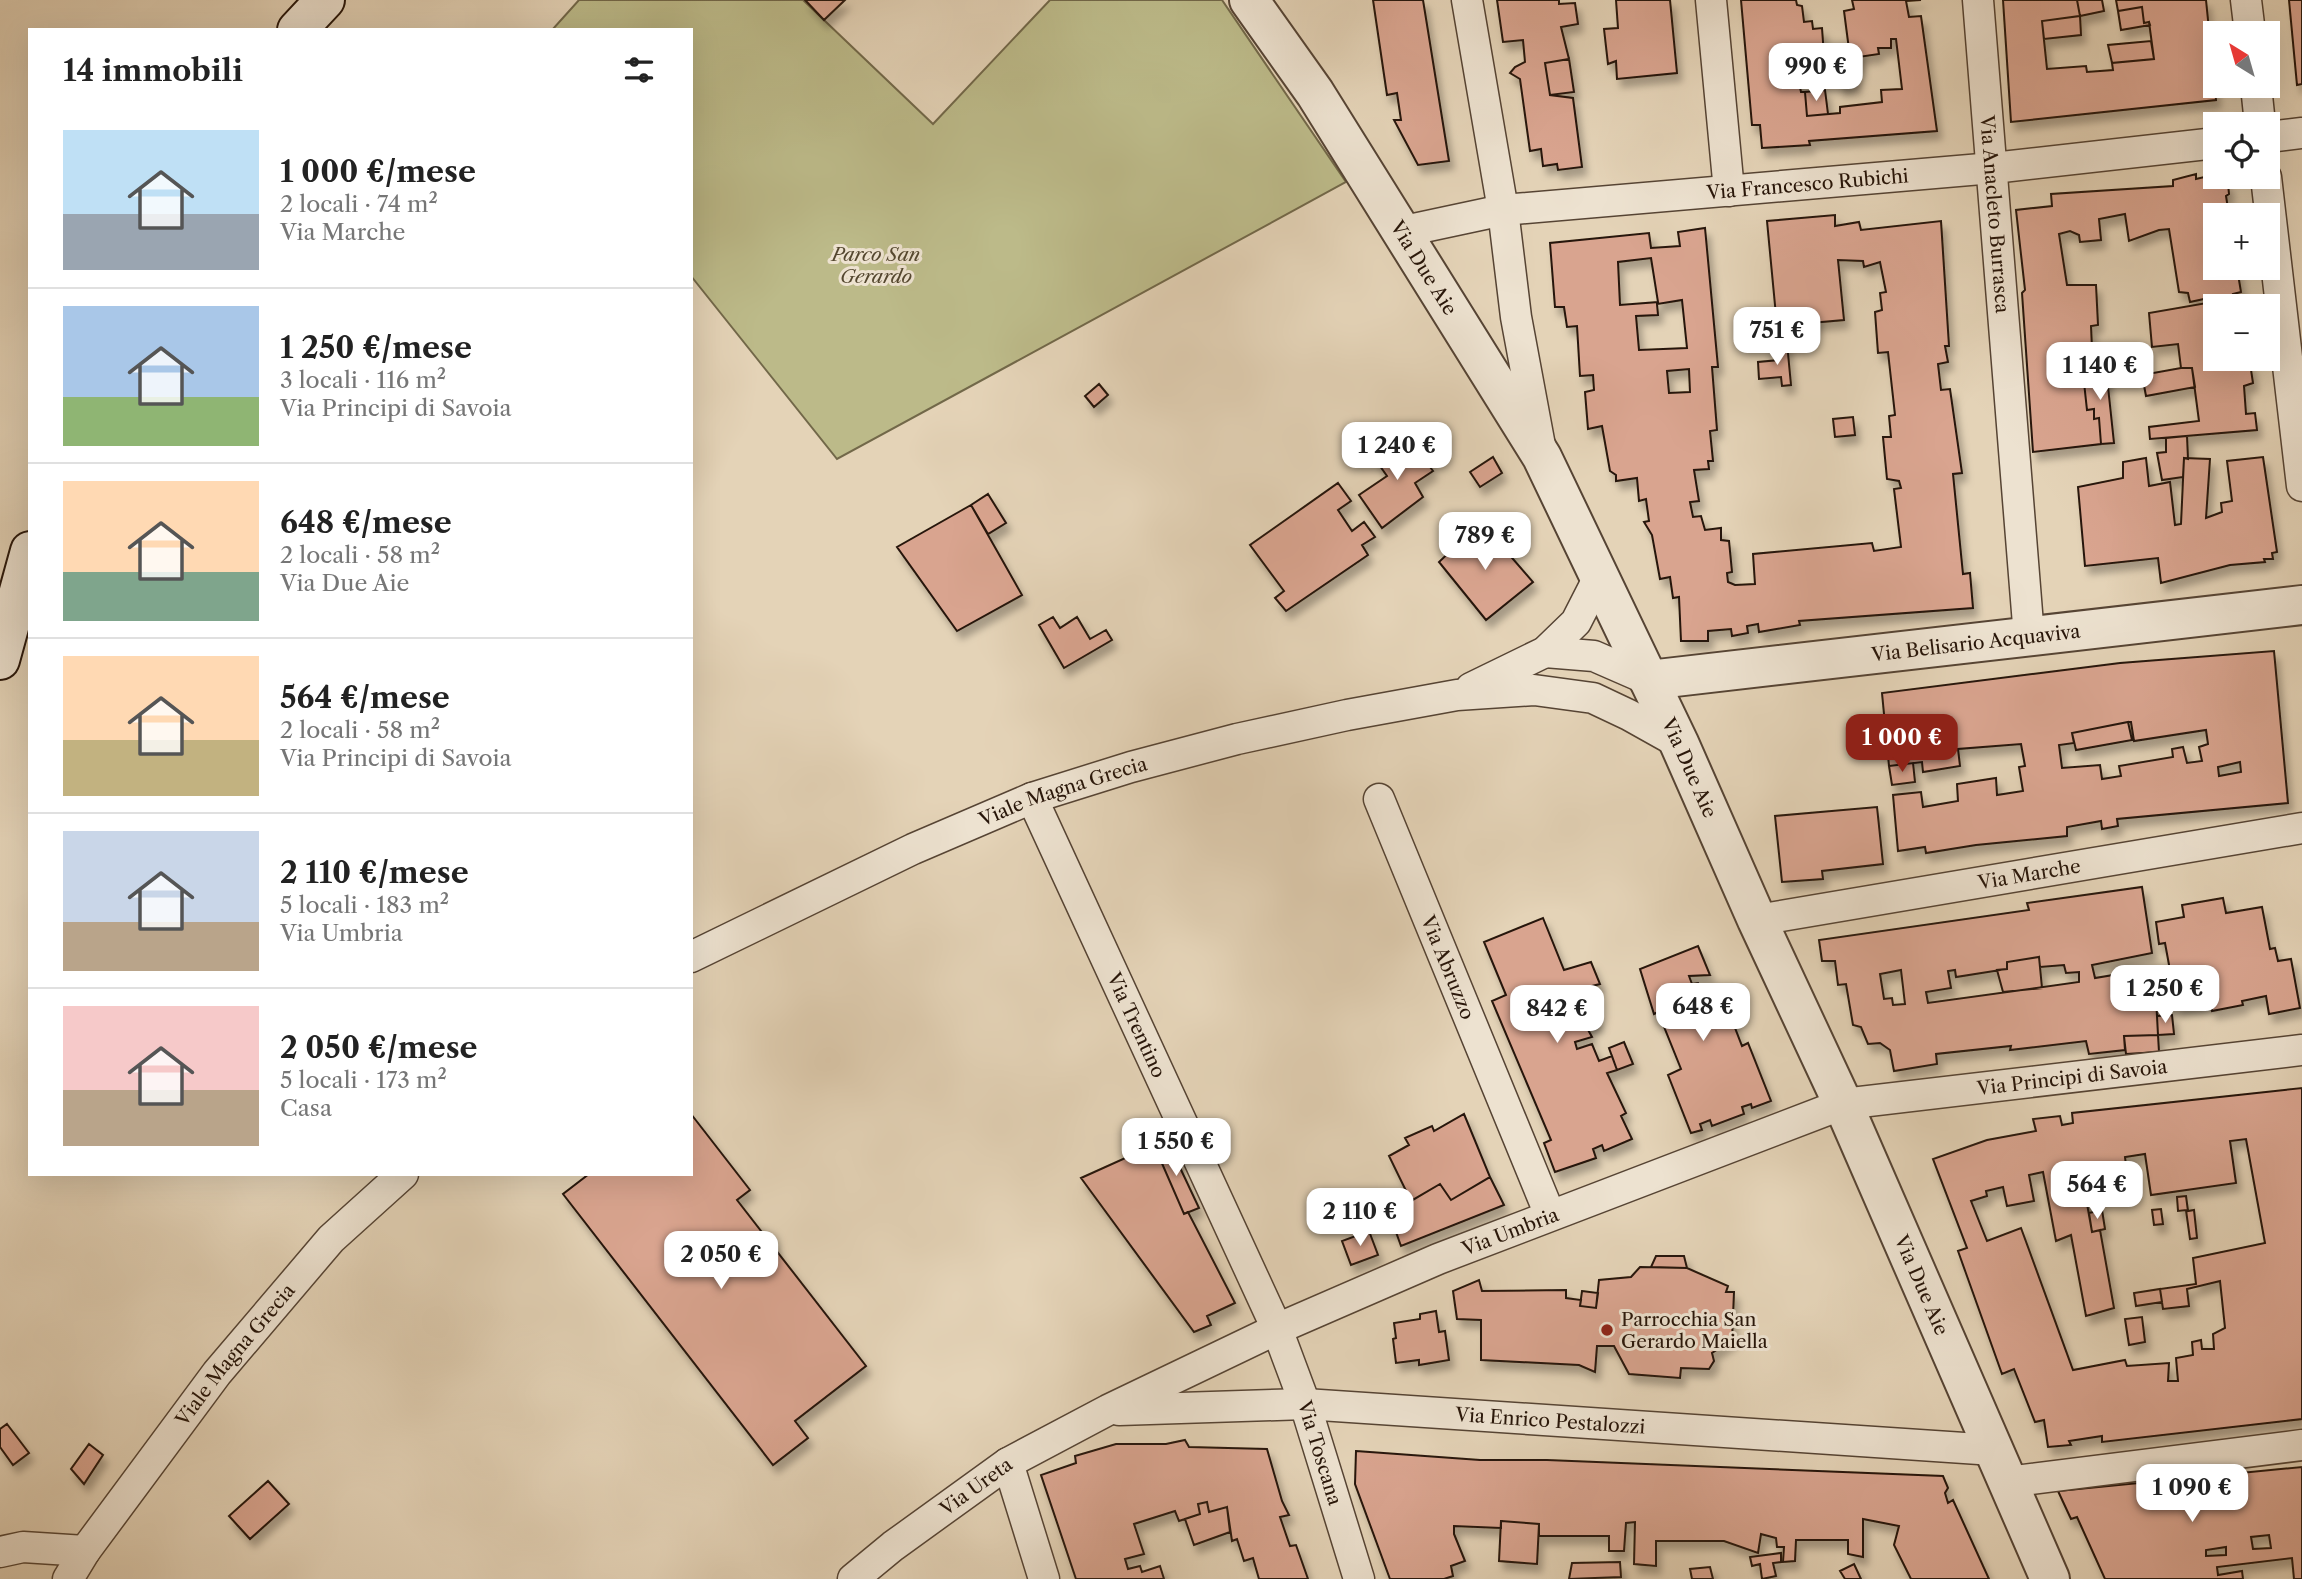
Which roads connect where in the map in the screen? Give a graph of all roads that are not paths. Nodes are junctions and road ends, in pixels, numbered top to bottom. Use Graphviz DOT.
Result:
graph roads {
  1 [pos="307,0"];
  2 [pos="325,0"];
  3 [pos="1249,0"];
  4 [pos="1467,0"];
  5 [pos="1711,0"];
  6 [pos="1978,0"];
  7 [pos="2246,0"];
  8 [pos="2249,21"];
  9 [pos="292,28"];
  10 [pos="299,28"];
  11 [pos="2302,133"];
  12 [pos="2280,136"];
  13 [pos="2203,144"];
  14 [pos="1993,168"];
  15 [pos="2267,189"];
  16 [pos="1729,191"];
  17 [pos="1503,210"];
  18 [pos="1400,232"];
  19 [pos="1542,457"];
  20 [pos="2302,486"];
  21 [pos="28,558"];
  22 [pos="1600,575"];
  23 [pos="2302,605"];
  24 [pos="2029,638"];
  25 [pos="1545,652"];
  26 [pos="0,660"];
  27 [pos="1649,680"];
  28 [pos="1457,695"];
  29 [pos="1593,698"];
  30 [pos="1679,743"];
  31 [pos="1032,798"];
  32 [pos="1379,799"];
  33 [pos="2302,828"];
  34 [pos="1757,920"];
  35 [pos="693,956"];
  36 [pos="2302,1050"];
  37 [pos="1843,1104"];
  38 [pos="400,1176"];
  39 [pos="1550,1215"];
  40 [pos="1277,1329"];
  41 [pos="1306,1404"];
  42 [pos="1108,1410"];
  43 [pos="2302,1445"];
  44 [pos="1008,1463"];
  45 [pos="2000,1466"];
  46 [pos="8,1544"];
  47 [pos="85,1551"];
  48 [pos="68,1579"];
  49 [pos="853,1579"];
  50 [pos="1044,1579"];
  51 [pos="1359,1579"];
  52 [pos="2050,1579"];
  1 -- 9 [label="street"];
  2 -- 10 [label="street"];
  3 -- 18 [label="street, Via Due Aie"];
  4 -- 17 [label="street"];
  5 -- 16 [label="street"];
  6 -- 14 [label="street, Via Anacleto Burrasca"];
  7 -- 8 [label="street"];
  11 -- 12 [label="street"];
  13 -- 14 [label="street, Via Francesco Rubichi"];
  14 -- 16 [label="street, Via Francesco Rubichi"];
  14 -- 24 [label="street, Via Anacleto Burrasca"];
  15 -- 20 [label="street"];
  16 -- 17 [label="street, Via Francesco Rubichi"];
  17 -- 18 [label="street, Via Francesco Rubichi"];
  17 -- 19 [label="street"];
  18 -- 19 [label="street, Via Due Aie"];
  19 -- 22 [label="street, Via Due Aie"];
  21 -- 26 [label="street"];
  22 -- 25 [label="street, Viale Magna Grecia"];
  22 -- 27 [label="street, Via Due Aie"];
  23 -- 24 [label="street, Via Belisario Acquaviva"];
  24 -- 27 [label="street, Via Belisario Acquaviva"];
  25 -- 27 [label="street"];
  25 -- 28 [label="street, Viale Magna Grecia"];
  27 -- 29 [label="street, Viale Magna Grecia"];
  27 -- 30 [label="street, Via Due Aie"];
  28 -- 29 [label="street, Viale Magna Grecia"];
  28 -- 31 [label="street, Viale Magna Grecia"];
  29 -- 30 [label="street, Viale Magna Grecia"];
  30 -- 34 [label="street, Via Due Aie"];
  31 -- 35 [label="street, Viale Magna Grecia"];
  31 -- 40 [label="street, Via Trentino"];
  32 -- 39 [label="street, Via Abruzzo"];
  33 -- 34 [label="street, Via Marche"];
  34 -- 37 [label="street, Via Due Aie"];
  36 -- 37 [label="street, Via Principi di Savoia"];
  37 -- 39 [label="street, Via Umbria"];
  37 -- 45 [label="street, Via Due Aie"];
  38 -- 47 [label="street, Viale Magna Grecia"];
  39 -- 40 [label="street, Via Umbria"];
  40 -- 41 [label="street, Via Toscana"];
  40 -- 42 [label="street, Via Umbria"];
  41 -- 42 [label="street, Via Enrico Pestalozzi"];
  41 -- 45 [label="street, Via Enrico Pestalozzi"];
  41 -- 51 [label="street, Via Toscana"];
  42 -- 44 [label="street, Via Ureta"];
  43 -- 45 [label="street, Via Enrico Pestalozzi"];
  44 -- 49 [label="street, Via Ureta"];
  44 -- 50 [label="street"];
  45 -- 52 [label="street, Via Due Aie"];
  46 -- 47 [label="street"];
  47 -- 48 [label="street, Viale Magna Grecia"];
}
